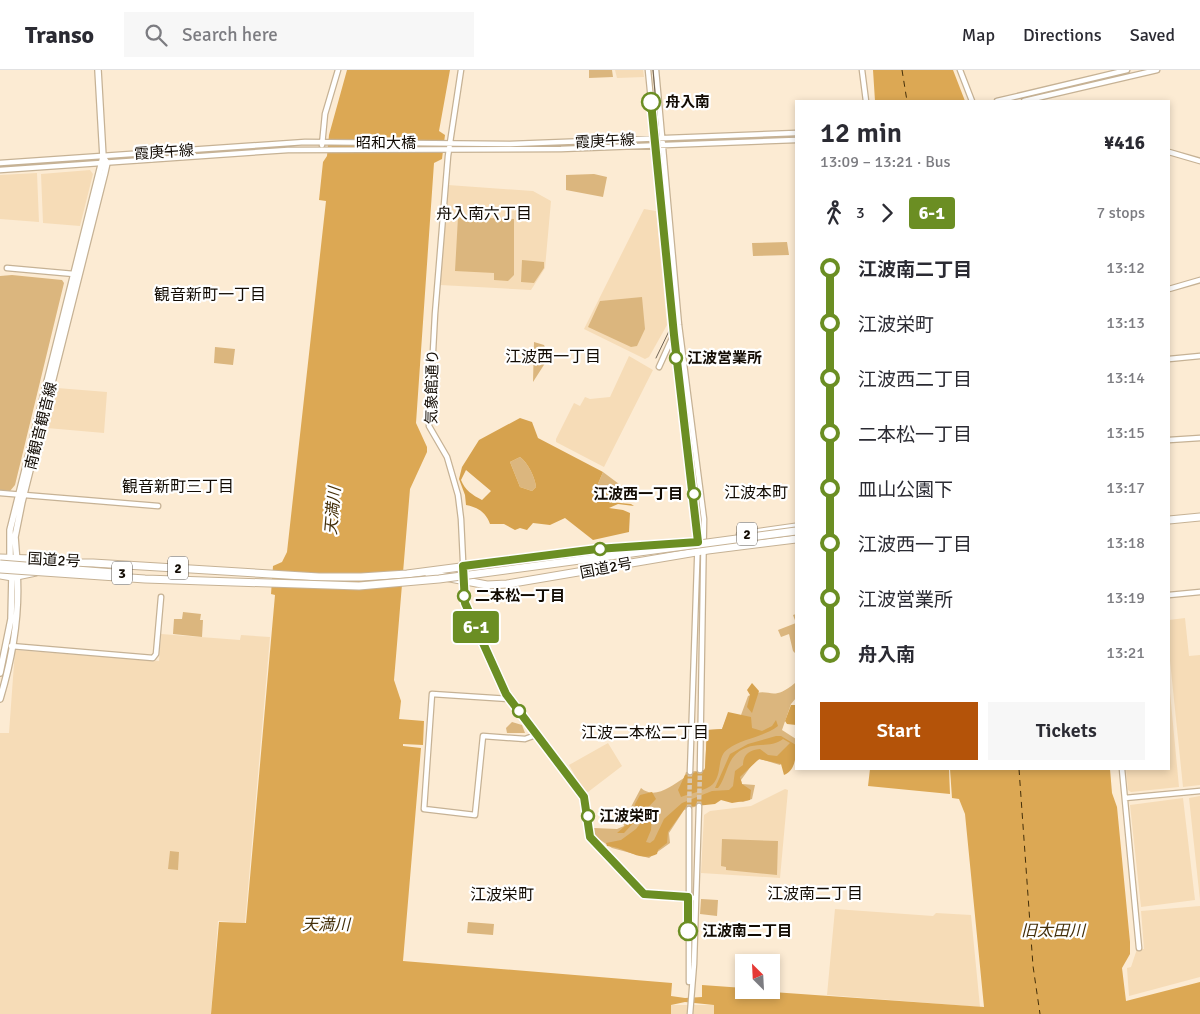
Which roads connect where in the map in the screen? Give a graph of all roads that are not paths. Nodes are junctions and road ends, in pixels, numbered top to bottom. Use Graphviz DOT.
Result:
graph roads {
  1 [pos="98,70"];
  2 [pos="338,70"];
  3 [pos="462,70"];
  4 [pos="648,70"];
  5 [pos="656,70"];
  6 [pos="862,70"];
  7 [pos="960,70"];
  8 [pos="1127,70"];
  9 [pos="1157,70"];
  10 [pos="866,100"];
  11 [pos="972,100"];
  12 [pos="1001,100"];
  13 [pos="1028,100"];
  14 [pos="795,133"];
  15 [pos="654,138"];
  16 [pos="662,138"];
  17 [pos="795,140"];
  18 [pos="325,142"];
  19 [pos="447,143"];
  20 [pos="663,145"];
  21 [pos="655,146"];
  22 [pos="324,149"];
  23 [pos="449,150"];
  24 [pos="1170,152"];
  25 [pos="104,161"];
  26 [pos="1200,161"];
  27 [pos="0,163"];
  28 [pos="0,170"];
  29 [pos="7,268"];
  30 [pos="74,274"];
  31 [pos="1200,280"];
  32 [pos="1170,289"];
  33 [pos="674,335"];
  34 [pos="1200,356"];
  35 [pos="1170,359"];
  36 [pos="659,367"];
  37 [pos="1200,438"];
  38 [pos="1170,440"];
  39 [pos="0,492"];
  40 [pos="21,495"];
  41 [pos="158,506"];
  42 [pos="1198,519"];
  43 [pos="1170,520"];
  44 [pos="1170,524"];
  45 [pos="795,526"];
  46 [pos="795,531"];
  47 [pos="795,539"];
  48 [pos="701,542"];
  49 [pos="701,551"];
  50 [pos="0,558"];
  51 [pos="13,558"];
  52 [pos="93,562"];
  53 [pos="0,564"];
  54 [pos="463,566"];
  55 [pos="0,569"];
  56 [pos="417,572"];
  57 [pos="0,575"];
  58 [pos="15,577"];
  59 [pos="244,582"];
  60 [pos="463,582"];
  61 [pos="1200,592"];
  62 [pos="1170,595"];
  63 [pos="161,598"];
  64 [pos="11,646"];
  65 [pos="0,673"];
  66 [pos="0,699"];
  67 [pos="509,699"];
  68 [pos="536,734"];
  69 [pos="700,770"];
  70 [pos="1122,770"];
  71 [pos="690,772"];
  72 [pos="1200,791"];
  73 [pos="1125,798"];
  74 [pos="699,806"];
  75 [pos="689,810"];
  76 [pos="688,897"];
  77 [pos="694,898"];
  78 [pos="1139,948"];
  79 [pos="690,998"];
  80 [pos="690,1014"];
  1 -- 25 [label="main road, 南観音観音線"];
  2 -- 18 [label="street"];
  3 -- 19 [label="street, 気象館通り"];
  4 -- 15 [label="street"];
  5 -- 16 [label="street"];
  6 -- 10 [label="street"];
  7 -- 11 [label="street"];
  8 -- 12 [label="street"];
  9 -- 13 [label="street"];
  14 -- 16 [label="street, 霞庚午線"];
  15 -- 16 [label="street, 霞庚午線"];
  15 -- 19 [label="street, 霞庚午線"];
  15 -- 21 [label="street"];
  16 -- 20 [label="street"];
  17 -- 20 [label="street, 昭和大橋"];
  18 -- 19 [label="street, 昭和大橋"];
  18 -- 22 [label="street"];
  18 -- 25 [label="street, 霞庚午線"];
  19 -- 23 [label="street, 気象館通り"];
  20 -- 21 [label="street, 昭和大橋"];
  20 -- 48 [label="street"];
  21 -- 23 [label="street, 昭和大橋"];
  21 -- 33 [label="street"];
  22 -- 23 [label="street, 昭和大橋"];
  22 -- 25 [label="street, 昭和大橋"];
  23 -- 54 [label="street, 気象館通り"];
  24 -- 26 [label="street"];
  25 -- 27 [label="street, 霞庚午線"];
  25 -- 28 [label="street"];
  25 -- 30 [label="main road, 南観音観音線"];
  25 -- 40 [label="main road, 南観音観音線"];
  29 -- 30 [label="street"];
  30 -- 40 [label="main road, 南観音観音線"];
  31 -- 32 [label="street"];
  33 -- 36 [label="street"];
  33 -- 48 [label="street"];
  34 -- 35 [label="street"];
  37 -- 38 [label="street"];
  39 -- 40 [label="street"];
  40 -- 41 [label="street"];
  40 -- 51 [label="main road, 南観音観音線"];
  42 -- 43 [label="highway"];
  42 -- 44 [label="highway"];
  45 -- 48 [label="highway, 国道2号 / 2"];
  46 -- 59 [label="highway, 3, bridge"];
  47 -- 49 [label="highway, 国道2号 / 2"];
  48 -- 49 [label="street"];
  48 -- 54 [label="highway, 国道2号 / 2"];
  49 -- 60 [label="highway, 国道2号 / 2"];
  49 -- 69 [label="street"];
  49 -- 71 [label="street"];
  50 -- 51 [label="highway, 2"];
  51 -- 52 [label="highway, 国道2号 / 2"];
  51 -- 58 [label="main road, 南観音観音線"];
  52 -- 56 [label="highway, 国道2号 / 2"];
  52 -- 58 [label="highway, 国道2号 / 2"];
  53 -- 59 [label="highway, 3, bridge"];
  54 -- 56 [label="highway, 国道2号 / 2"];
  54 -- 60 [label="street, 気象館通り"];
  55 -- 59 [label="highway, 3, bridge"];
  56 -- 60 [label="highway, 国道2号 / 2"];
  57 -- 58 [label="highway, 2"];
  58 -- 64 [label="main road, 南観音観音線"];
  58 -- 65 [label="main road, 南観音観音線"];
  60 -- 67 [label="street, 気象館通り"];
  61 -- 62 [label="street"];
  63 -- 64 [label="street"];
  64 -- 66 [label="main road, 南観音観音線"];
  67 -- 68 [label="street, 気象館通り"];
  67 -- 68 [label="street"];
  68 -- 76 [label="street, 気象館通り"];
  70 -- 73 [label="street"];
  72 -- 73 [label="street"];
  73 -- 78 [label="street"];
  74 -- 77 [label="street"];
  75 -- 76 [label="street"];
  76 -- 77 [label="street, 気象館通り"];
  76 -- 79 [label="street"];
  77 -- 79 [label="street"];
  79 -- 80 [label="street"];
}
